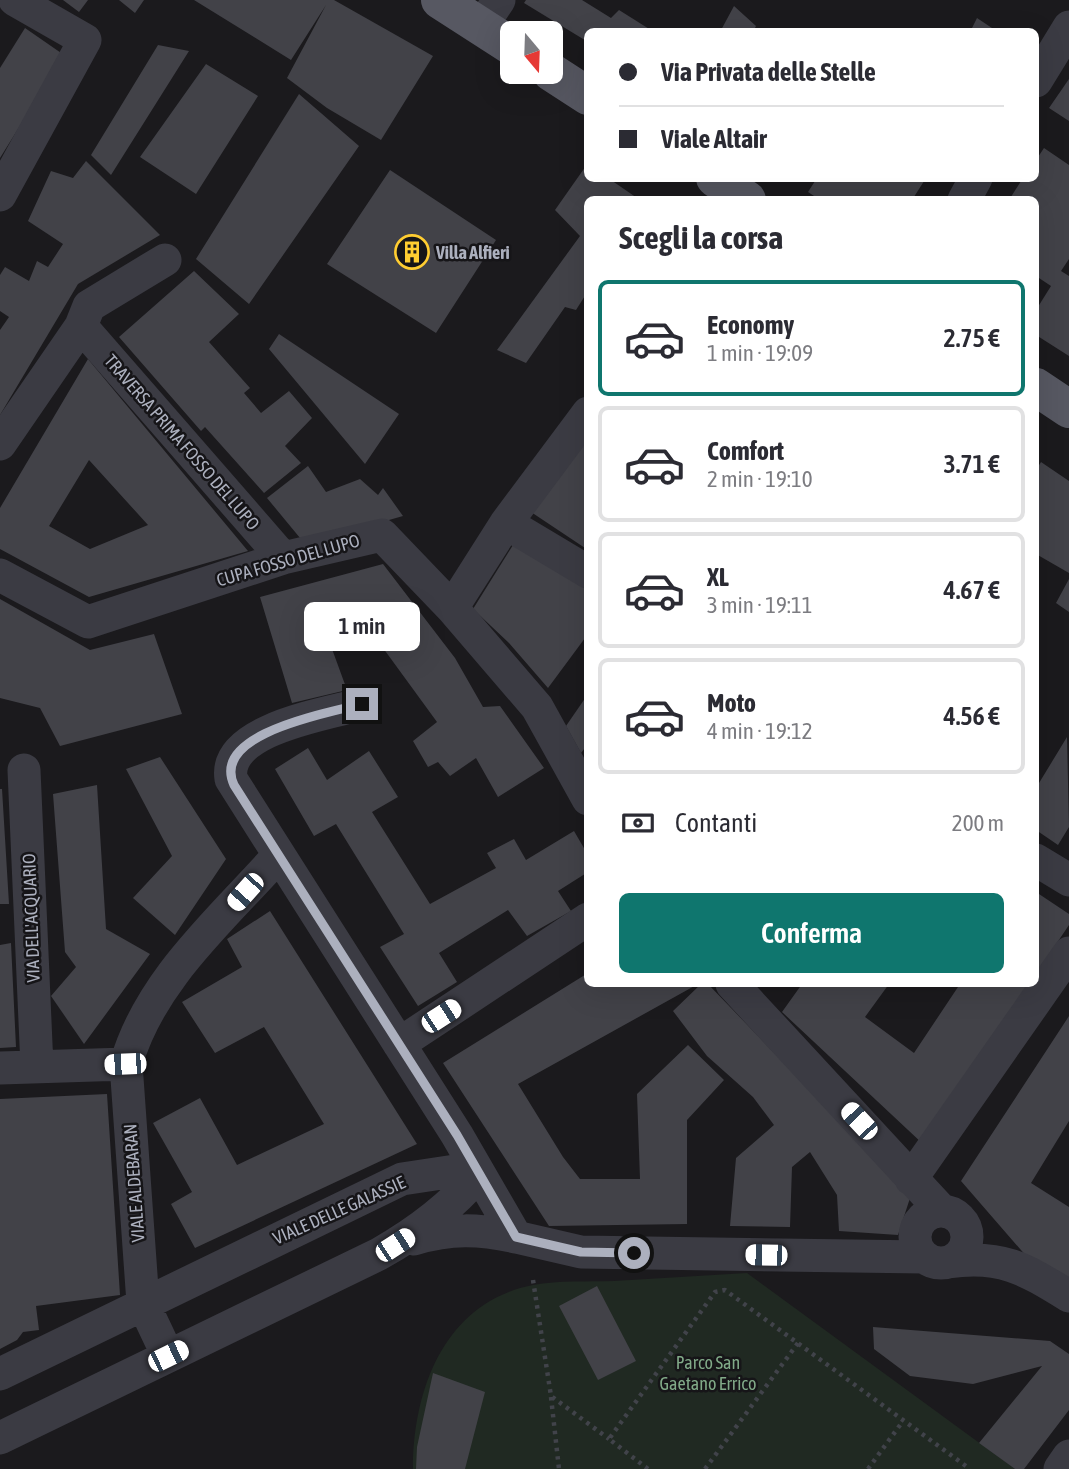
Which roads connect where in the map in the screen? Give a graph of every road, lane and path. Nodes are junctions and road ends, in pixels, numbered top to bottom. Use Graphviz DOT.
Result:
graph roads {
  1 [pos="15,0"];
  2 [pos="440,0"];
  3 [pos="490,13"];
  4 [pos="1069,27"];
  5 [pos="500,28"];
  6 [pos="1039,76"];
  7 [pos="564,80"];
  8 [pos="584,93"];
  9 [pos="721,182"];
  10 [pos="0,195"];
  11 [pos="741,196"];
  12 [pos="165,260"];
  13 [pos="81,326"];
  14 [pos="1039,389"];
  15 [pos="1069,409"];
  16 [pos="584,418"];
  17 [pos="0,444"];
  18 [pos="506,523"];
  19 [pos="283,558"];
  20 [pos="584,570"];
  21 [pos="0,575"];
  22 [pos="452,608"];
  23 [pos="362,704"];
  24 [pos="24,770"];
  25 [pos="584,792"];
  26 [pos="278,856"];
  27 [pos="1039,862"];
  28 [pos="1069,880"];
  29 [pos="584,922"];
  30 [pos="1069,953"];
  31 [pos="750,991"];
  32 [pos="399,1044"];
  33 [pos="125,1064"];
  34 [pos="37,1067"];
  35 [pos="0,1068"];
  36 [pos="479,1174"];
  37 [pos="911,1179"];
  38 [pos="516,1237"];
  39 [pos="395,1245"];
  40 [pos="936,1259"];
  41 [pos="533,1280"];
  42 [pos="1069,1296"];
  43 [pos="143,1303"];
  44 [pos="798,1343"];
  45 [pos="168,1356"];
  46 [pos="0,1374"];
  47 [pos="551,1396"];
  48 [pos="903,1421"];
  49 [pos="0,1438"];
  50 [pos="609,1440"];
  51 [pos="1069,1456"];
  52 [pos="559,1469"];
  53 [pos="648,1469"];
  54 [pos="705,1469"];
  55 [pos="868,1469"];
  56 [pos="970,1469"];
  57 [pos="1060,1469"];
  1 -- 10 [label="street"];
  2 -- 3 [label="main road"];
  3 -- 5 [label="main road"];
  4 -- 6 [label="street"];
  7 -- 8 [label="main road"];
  9 -- 11 [label="main road"];
  12 -- 13 [label="street"];
  13 -- 17 [label="street"];
  13 -- 19 [label="street, TRAVERSA PRIMA FOSSO DEL LUPO"];
  14 -- 15 [label="main road"];
  16 -- 18 [label="street"];
  18 -- 20 [label="street"];
  18 -- 22 [label="street"];
  19 -- 21 [label="street, CUPA FOSSO DEL LUPO"];
  19 -- 22 [label="street, CUPA FOSSO DEL LUPO"];
  22 -- 25 [label="street, CUPA FOSSO DEL LUPO"];
  23 -- 26 [label="street"];
  24 -- 34 [label="street, VIA DELL'ACQUARIO"];
  26 -- 32 [label="street"];
  26 -- 33 [label="street"];
  27 -- 28 [label="street"];
  29 -- 32 [label="street"];
  30 -- 37 [label="street"];
  31 -- 37 [label="street"];
  32 -- 36 [label="street"];
  33 -- 34 [label="street"];
  33 -- 43 [label="street, VIALE ALDEBARAN"];
  34 -- 35 [label="street"];
  36 -- 38 [label="street"];
  36 -- 39 [label="street"];
  36 -- 43 [label="street, VIALE DELLE GALASSIE"];
  37 -- 40 [label="street"];
  38 -- 39 [label="street"];
  38 -- 40 [label="street"];
  39 -- 45 [label="street"];
  40 -- 42 [label="street"];
  41 -- 47 [label="path"];
  43 -- 45 [label="street"];
  43 -- 46 [label="street, VIALE DELLE GALASSIE"];
  44 -- 48 [label="path"];
  44 -- 50 [label="path"];
  44 -- 54 [label="path"];
  45 -- 49 [label="street"];
  47 -- 50 [label="path"];
  47 -- 52 [label="path"];
  48 -- 55 [label="path"];
  48 -- 56 [label="path"];
  50 -- 53 [label="path"];
  51 -- 57 [label="street"];
}
